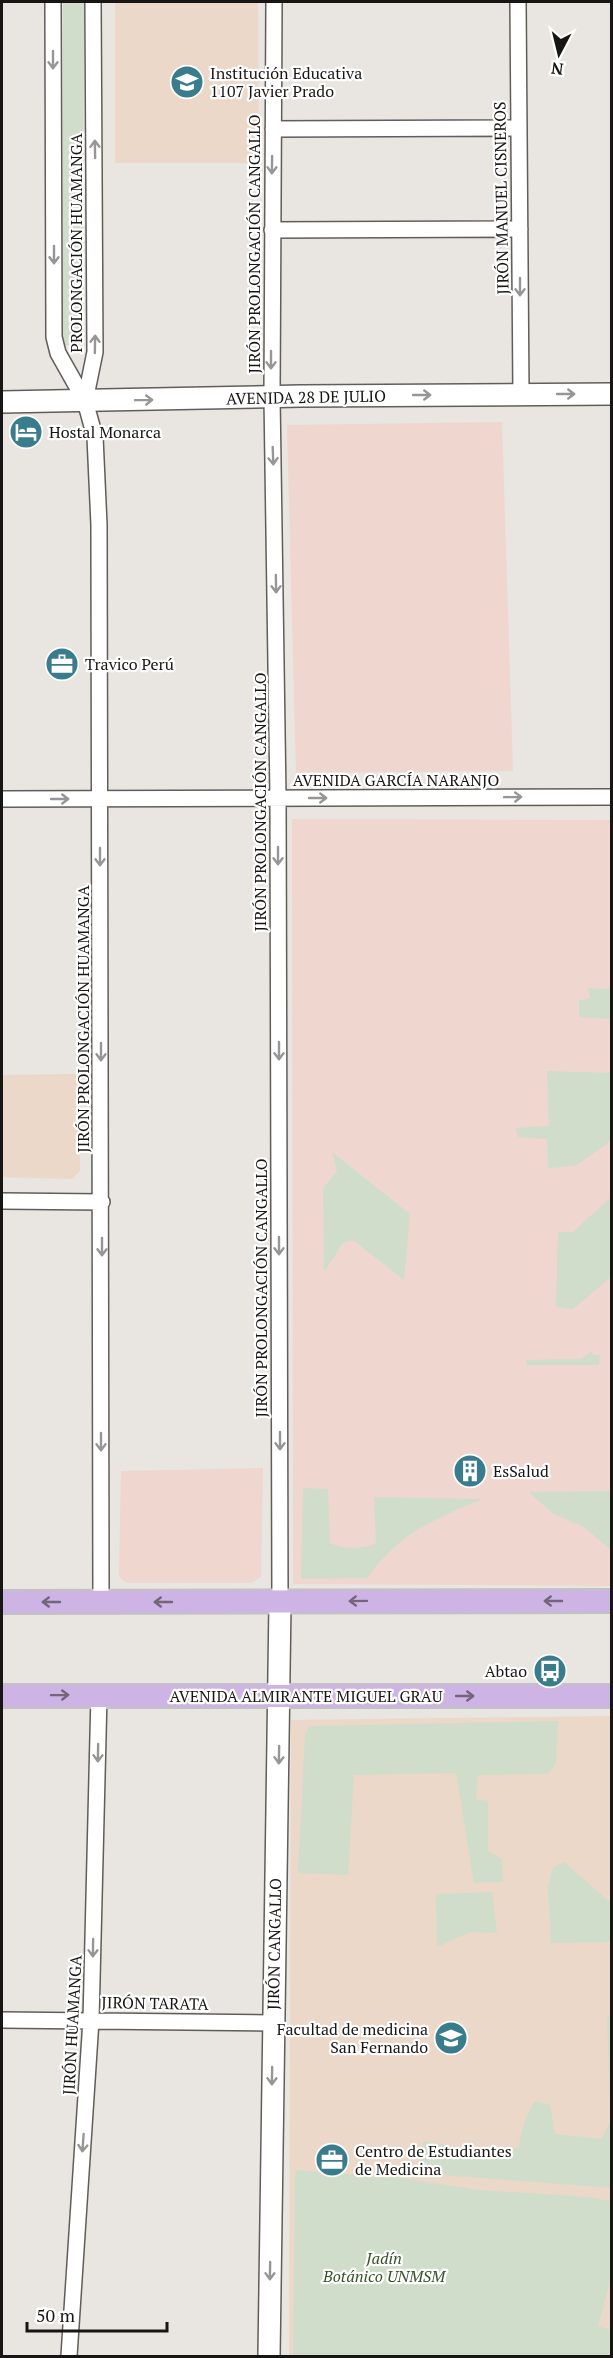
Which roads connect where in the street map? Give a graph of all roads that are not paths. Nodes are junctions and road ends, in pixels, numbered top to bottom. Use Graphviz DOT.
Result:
graph roads {
  1 [pos="53,2"];
  2 [pos="93,2"];
  3 [pos="274,2"];
  4 [pos="518,2"];
  5 [pos="519,128"];
  6 [pos="273,129"];
  7 [pos="520,229"];
  8 [pos="272,230"];
  9 [pos="612,394"];
  10 [pos="521,395"];
  11 [pos="272,397"];
  12 [pos="85,401"];
  13 [pos="2,402"];
  14 [pos="612,797"];
  15 [pos="278,798"];
  16 [pos="2,799"];
  17 [pos="100,799"];
  18 [pos="2,1202"];
  19 [pos="102,1202"];
  20 [pos="612,1601"];
  21 [pos="2,1602"];
  22 [pos="101,1602"];
  23 [pos="280,1609"];
  24 [pos="280,1690"];
  25 [pos="99,1695"];
  26 [pos="2,1696"];
  27 [pos="612,1696"];
  28 [pos="2,2020"];
  29 [pos="92,2020"];
  30 [pos="273,2023"];
  31 [pos="69,2356"];
  32 [pos="269,2356"];
  1 -- 12 [label="street, PROLONGACIÓN HUAMANGA, one-way"];
  12 -- 2 [label="street, PROLONGACIÓN HUAMANGA, one-way"];
  3 -- 6 [label="street, JIRÓN PROLONGACIÓN CANGALLO"];
  4 -- 5 [label="street, JIRÓN MANUEL CISNEROS"];
  5 -- 6 [label="street"];
  5 -- 7 [label="street, JIRÓN MANUEL CISNEROS"];
  6 -- 8 [label="street, JIRÓN PROLONGACIÓN CANGALLO, one-way"];
  7 -- 8 [label="street"];
  7 -- 10 [label="street, JIRÓN MANUEL CISNEROS, one-way"];
  8 -- 11 [label="street, JIRÓN PROLONGACIÓN CANGALLO, one-way"];
  10 -- 9 [label="street, AVENIDA 28 DE JULIO, one-way"];
  11 -- 10 [label="street, AVENIDA 28 DE JULIO, one-way"];
  12 -- 11 [label="street, AVENIDA 28 DE JULIO, one-way"];
  11 -- 15 [label="street, JIRÓN PROLONGACIÓN CANGALLO, one-way"];
  12 -- 13 [label="street, AVENIDA 28 DE JULIO"];
  12 -- 17 [label="street, JIRÓN PROLONGACIÓN HUAMANGA"];
  15 -- 14 [label="street, AVENIDA GARCÍA NARANJO, one-way"];
  15 -- 17 [label="street, AVENIDA GARCÍA NARANJO"];
  15 -- 23 [label="street, JIRÓN PROLONGACIÓN CANGALLO, one-way"];
  16 -- 17 [label="street, AVENIDA GARCÍA NARANJO, one-way"];
  17 -- 19 [label="street, JIRÓN PROLONGACIÓN HUAMANGA, one-way"];
  18 -- 19 [label="street"];
  19 -- 22 [label="street, JIRÓN PROLONGACIÓN HUAMANGA, one-way"];
  20 -- 23 [label="main road, one-way"];
  22 -- 21 [label="main road, one-way"];
  23 -- 22 [label="main road, one-way"];
  23 -- 24 [label="street, JIRÓN CANGALLO"];
  24 -- 25 [label="main road, AVENIDA ALMIRANTE MIGUEL GRAU"];
  24 -- 27 [label="main road, AVENIDA ALMIRANTE MIGUEL GRAU, one-way"];
  24 -- 30 [label="street, JIRÓN CANGALLO, one-way"];
  26 -- 25 [label="main road, AVENIDA ALMIRANTE MIGUEL GRAU, one-way"];
  25 -- 29 [label="street, JIRÓN HUAMANGA, one-way"];
  28 -- 29 [label="street, JIRÓN TARATA"];
  29 -- 30 [label="street, JIRÓN TARATA"];
  29 -- 31 [label="street, JIRÓN HUAMANGA, one-way"];
  30 -- 32 [label="street, JIRÓN CANGALLO, one-way"];
}
